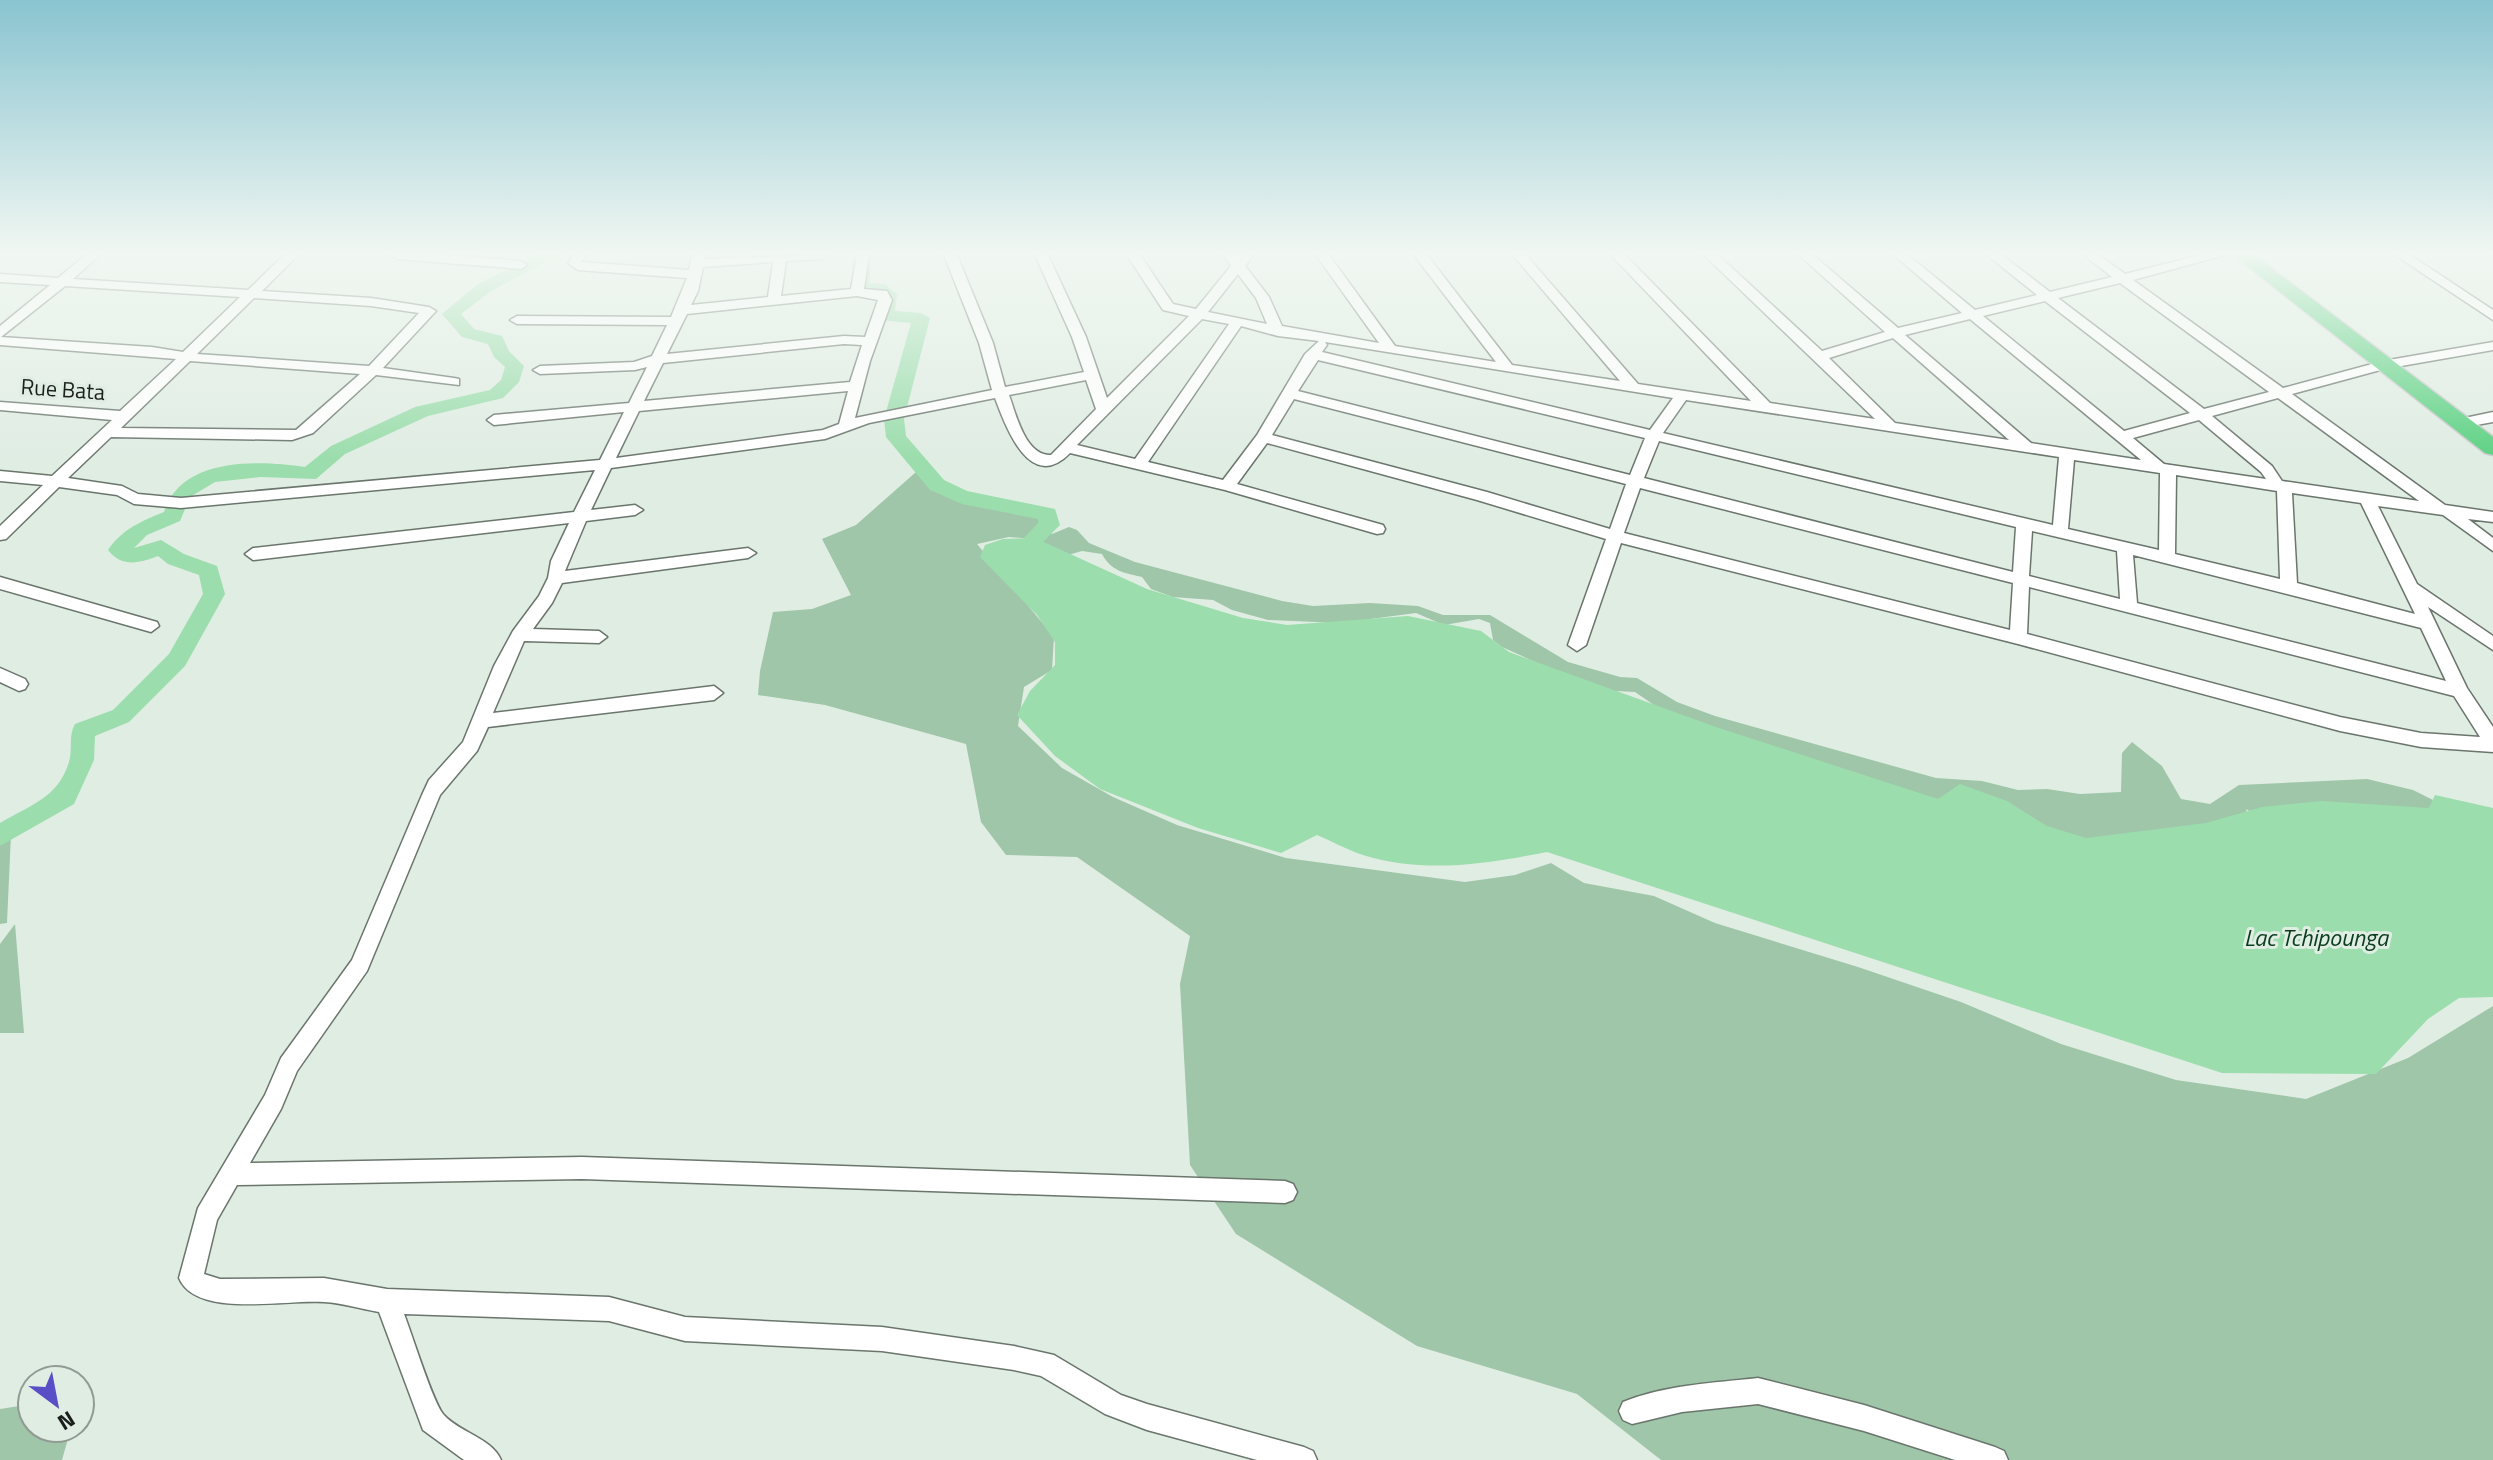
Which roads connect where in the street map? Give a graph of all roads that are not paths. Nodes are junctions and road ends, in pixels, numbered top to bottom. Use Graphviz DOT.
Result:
graph roads {
  1 [pos="221,323"];
  2 [pos="419,323"];
  3 [pos="675,323"];
  4 [pos="876,323"];
  5 [pos="978,323"];
  6 [pos="1071,323"];
  7 [pos="1190,323"];
  8 [pos="1236,323"];
  9 [pos="1242,323"];
  10 [pos="1274,323"];
  11 [pos="1371,323"];
  12 [pos="1473,323"];
  13 [pos="1578,323"];
  14 [pos="1683,323"];
  15 [pos="1784,323"];
  16 [pos="1884,323"];
  17 [pos="1939,323"];
  18 [pos="1984,323"];
  19 [pos="2083,323"];
  20 [pos="2185,323"];
  21 [pos="2329,323"];
  22 [pos="1278,332"];
  23 [pos="1896,333"];
  24 [pos="1325,339"];
  25 [pos="0,341"];
  26 [pos="870,341"];
  27 [pos="2493,346"];
  28 [pos="1389,348"];
  29 [pos="1312,354"];
  30 [pos="188,356"];
  31 [pos="1820,356"];
  32 [pos="656,359"];
  33 [pos="2383,365"];
  34 [pos="1508,369"];
  35 [pos="373,370"];
  36 [pos="540,370"];
  37 [pos="1093,374"];
  38 [pos="454,382"];
  39 [pos="855,386"];
  40 [pos="1633,387"];
  41 [pos="1001,392"];
  42 [pos="2279,392"];
  43 [pos="1288,393"];
  44 [pos="1682,395"];
  45 [pos="0,406"];
  46 [pos="1765,407"];
  47 [pos="634,409"];
  48 [pos="1104,411"];
  49 [pos="2202,415"];
  50 [pos="122,416"];
  51 [pos="2493,417"];
  52 [pos="494,420"];
  53 [pos="2460,423"];
  54 [pos="1891,427"];
  55 [pos="845,428"];
  56 [pos="107,432"];
  57 [pos="1654,435"];
  58 [pos="2122,436"];
  59 [pos="1263,437"];
  60 [pos="2025,446"];
  61 [pos="1066,447"];
  62 [pos="2493,448"];
  63 [pos="2067,452"];
  64 [pos="607,464"];
  65 [pos="1139,464"];
  66 [pos="2163,467"];
  67 [pos="0,476"];
  68 [pos="55,481"];
  69 [pos="1635,481"];
  70 [pos="2280,485"];
  71 [pos="1227,486"];
  72 [pos="2368,501"];
  73 [pos="635,510"];
  74 [pos="2444,510"];
  75 [pos="580,516"];
  76 [pos="2493,517"];
  77 [pos="2024,524"];
  78 [pos="1377,529"];
  79 [pos="2060,532"];
  80 [pos="0,535"];
  81 [pos="1614,536"];
  82 [pos="2493,546"];
  83 [pos="2125,549"];
  84 [pos="748,553"];
  85 [pos="253,554"];
  86 [pos="2167,558"];
  87 [pos="556,578"];
  88 [pos="2023,581"];
  89 [pos="0,583"];
  90 [pos="2289,587"];
  91 [pos="2412,588"];
  92 [pos="2129,608"];
  93 [pos="2428,624"];
  94 [pos="151,626"];
  95 [pos="519,635"];
  96 [pos="599,637"];
  97 [pos="2018,638"];
  98 [pos="2493,644"];
  99 [pos="1577,645"];
  100 [pos="0,674"];
  101 [pos="19,684"];
  102 [pos="2460,691"];
  103 [pos="714,693"];
  104 [pos="480,721"];
  105 [pos="2493,744"];
  106 [pos="230,1174"];
  107 [pos="1285,1192"];
  108 [pos="387,1301"];
  109 [pos="1632,1411"];
  110 [pos="1269,1456"];
  111 [pos="488,1460"];
  112 [pos="1304,1460"];
  113 [pos="1995,1460"];
  1 -- 30 [label="street"];
  2 -- 35 [label="street"];
  3 -- 32 [label="street"];
  4 -- 26 [label="street"];
  5 -- 41 [label="street"];
  6 -- 37 [label="street"];
  7 -- 48 [label="street"];
  8 -- 65 [label="street"];
  9 -- 22 [label="street"];
  10 -- 22 [label="street"];
  11 -- 28 [label="street"];
  12 -- 34 [label="street"];
  13 -- 40 [label="street"];
  14 -- 46 [label="street"];
  15 -- 31 [label="street"];
  16 -- 23 [label="street"];
  17 -- 23 [label="street"];
  18 -- 58 [label="street"];
  19 -- 49 [label="street"];
  20 -- 42 [label="street"];
  21 -- 33 [label="highway"];
  22 -- 24 [label="street"];
  23 -- 31 [label="street"];
  23 -- 60 [label="street"];
  24 -- 28 [label="street"];
  24 -- 29 [label="street"];
  25 -- 30 [label="street"];
  26 -- 32 [label="street"];
  26 -- 39 [label="street"];
  27 -- 33 [label="street"];
  28 -- 34 [label="street"];
  29 -- 43 [label="street"];
  29 -- 57 [label="street"];
  30 -- 35 [label="street"];
  30 -- 50 [label="street"];
  31 -- 54 [label="street"];
  32 -- 36 [label="street"];
  32 -- 47 [label="street"];
  33 -- 42 [label="street"];
  33 -- 53 [label="highway"];
  34 -- 40 [label="street"];
  35 -- 38 [label="street"];
  35 -- 56 [label="street"];
  37 -- 41 [label="street"];
  37 -- 48 [label="street"];
  39 -- 47 [label="street"];
  39 -- 55 [label="street"];
  40 -- 44 [label="street"];
  41 -- 55 [label="street"];
  41 -- 61 [label="street"];
  42 -- 49 [label="street"];
  42 -- 74 [label="street"];
  43 -- 59 [label="street"];
  43 -- 69 [label="street"];
  44 -- 46 [label="street"];
  44 -- 57 [label="street"];
  45 -- 50 [label="street, Rue Bata"];
  46 -- 54 [label="street"];
  47 -- 52 [label="street"];
  47 -- 64 [label="street"];
  48 -- 61 [label="street"];
  49 -- 58 [label="street"];
  49 -- 70 [label="street"];
  50 -- 56 [label="street"];
  51 -- 53 [label="street"];
  53 -- 62 [label="highway"];
  54 -- 60 [label="street"];
  55 -- 64 [label="street"];
  56 -- 68 [label="street"];
  57 -- 69 [label="street"];
  57 -- 77 [label="street"];
  58 -- 66 [label="street"];
  59 -- 71 [label="street"];
  59 -- 81 [label="street"];
  60 -- 63 [label="street"];
  61 -- 65 [label="street"];
  63 -- 66 [label="street"];
  63 -- 79 [label="street"];
  64 -- 68 [label="street"];
  64 -- 75 [label="street"];
  65 -- 71 [label="street"];
  66 -- 70 [label="street"];
  66 -- 86 [label="street"];
  67 -- 68 [label="street"];
  68 -- 80 [label="street"];
  69 -- 81 [label="street"];
  69 -- 88 [label="street"];
  70 -- 72 [label="street"];
  70 -- 90 [label="street"];
  71 -- 78 [label="street"];
  72 -- 74 [label="street"];
  72 -- 91 [label="street"];
  73 -- 75 [label="street"];
  74 -- 76 [label="street"];
  74 -- 82 [label="street"];
  75 -- 85 [label="street"];
  75 -- 87 [label="street"];
  77 -- 79 [label="street"];
  77 -- 88 [label="street"];
  79 -- 83 [label="street"];
  81 -- 97 [label="street"];
  81 -- 99 [label="street"];
  83 -- 86 [label="street"];
  83 -- 92 [label="street"];
  84 -- 87 [label="street"];
  86 -- 90 [label="street"];
  87 -- 95 [label="street"];
  88 -- 92 [label="street"];
  88 -- 97 [label="street"];
  89 -- 94 [label="street"];
  90 -- 93 [label="street"];
  91 -- 93 [label="street"];
  91 -- 98 [label="street"];
  92 -- 102 [label="street"];
  93 -- 102 [label="street"];
  95 -- 96 [label="street"];
  95 -- 104 [label="street"];
  97 -- 105 [label="street"];
  100 -- 101 [label="street"];
  102 -- 105 [label="street"];
  103 -- 104 [label="street"];
  104 -- 106 [label="street"];
  106 -- 107 [label="street"];
  106 -- 108 [label="street"];
  108 -- 110 [label="street"];
  108 -- 111 [label="street"];
  109 -- 113 [label="street"];
  110 -- 112 [label="street"];
}
